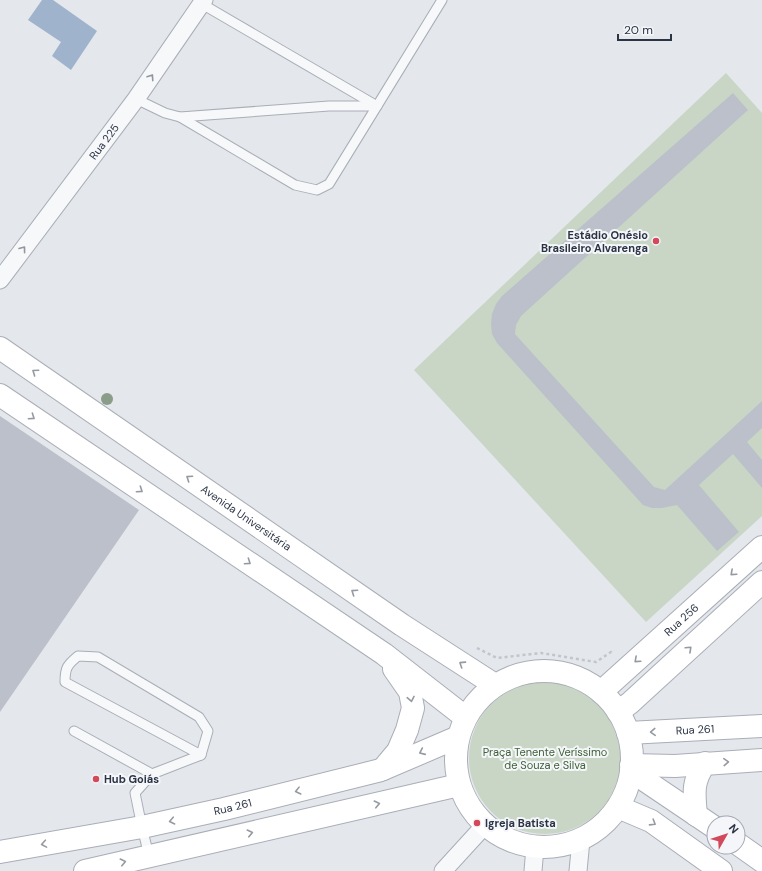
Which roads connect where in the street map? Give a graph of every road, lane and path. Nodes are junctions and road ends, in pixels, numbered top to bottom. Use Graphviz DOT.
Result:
graph roads {
  1 [pos="442,0"];
  2 [pos="203,2"];
  3 [pos="136,99"];
  4 [pos="377,106"];
  5 [pos="180,117"];
  6 [pos="0,280"];
  7 [pos="0,348"];
  8 [pos="0,395"];
  9 [pos="762,547"];
  10 [pos="762,582"];
  11 [pos="384,654"];
  12 [pos="495,685"];
  13 [pos="601,692"];
  14 [pos="618,712"];
  15 [pos="762,726"];
  16 [pos="462,727"];
  17 [pos="74,731"];
  18 [pos="628,733"];
  19 [pos="201,755"];
  20 [pos="762,760"];
  21 [pos="705,763"];
  22 [pos="631,768"];
  23 [pos="381,770"];
  24 [pos="152,774"];
  25 [pos="459,785"];
  26 [pos="618,807"];
  27 [pos="696,815"];
  28 [pos="706,822"];
  29 [pos="485,825"];
  30 [pos="142,827"];
  31 [pos="580,840"];
  32 [pos="535,847"];
  33 [pos="746,850"];
  34 [pos="0,852"];
  35 [pos="149,856"];
  36 [pos="762,861"];
  37 [pos="85,871"];
  38 [pos="443,871"];
  39 [pos="533,871"];
  40 [pos="578,871"];
  41 [pos="721,871"];
  1 -- 4 [label="lane"];
  3 -- 2 [label="street, Rua 225, one-way"];
  2 -- 4 [label="lane"];
  3 -- 5 [label="lane"];
  6 -- 3 [label="street, Rua 225, one-way"];
  4 -- 5 [label="lane"];
  4 -- 5 [label="lane"];
  12 -- 7 [label="main road, Avenida Universitária, one-way"];
  8 -- 11 [label="main road, one-way"];
  9 -- 13 [label="main road, Rua 256, one-way"];
  14 -- 10 [label="main road, one-way"];
  11 -- 16 [label="main road"];
  11 -- 23 [label="main road, one-way"];
  12 -- 13 [label="main road"];
  12 -- 16 [label="main road"];
  13 -- 14 [label="main road"];
  14 -- 18 [label="main road"];
  15 -- 18 [label="main road, Rua 261, one-way"];
  16 -- 23 [label="main road, Rua 261, one-way"];
  16 -- 25 [label="main road"];
  17 -- 24 [label="lane"];
  18 -- 22 [label="main road"];
  19 -- 19 [label="lane"];
  19 -- 24 [label="lane"];
  21 -- 20 [label="main road, one-way"];
  21 -- 22 [label="main road"];
  21 -- 27 [label="main road"];
  22 -- 26 [label="main road"];
  22 -- 27 [label="main road"];
  23 -- 30 [label="main road, Rua 261, one-way"];
  24 -- 30 [label="lane"];
  25 -- 29 [label="main road"];
  35 -- 25 [label="main road, one-way"];
  26 -- 31 [label="main road"];
  26 -- 41 [label="main road, one-way"];
  27 -- 28 [label="main road"];
  29 -- 32 [label="main road"];
  29 -- 38 [label="street"];
  30 -- 34 [label="main road, Rua 261, one-way"];
  30 -- 35 [label="lane"];
  31 -- 32 [label="main road"];
  31 -- 40 [label="street"];
  32 -- 39 [label="street"];
  33 -- 36 [label="main road"];
  37 -- 35 [label="main road, one-way"];
}
